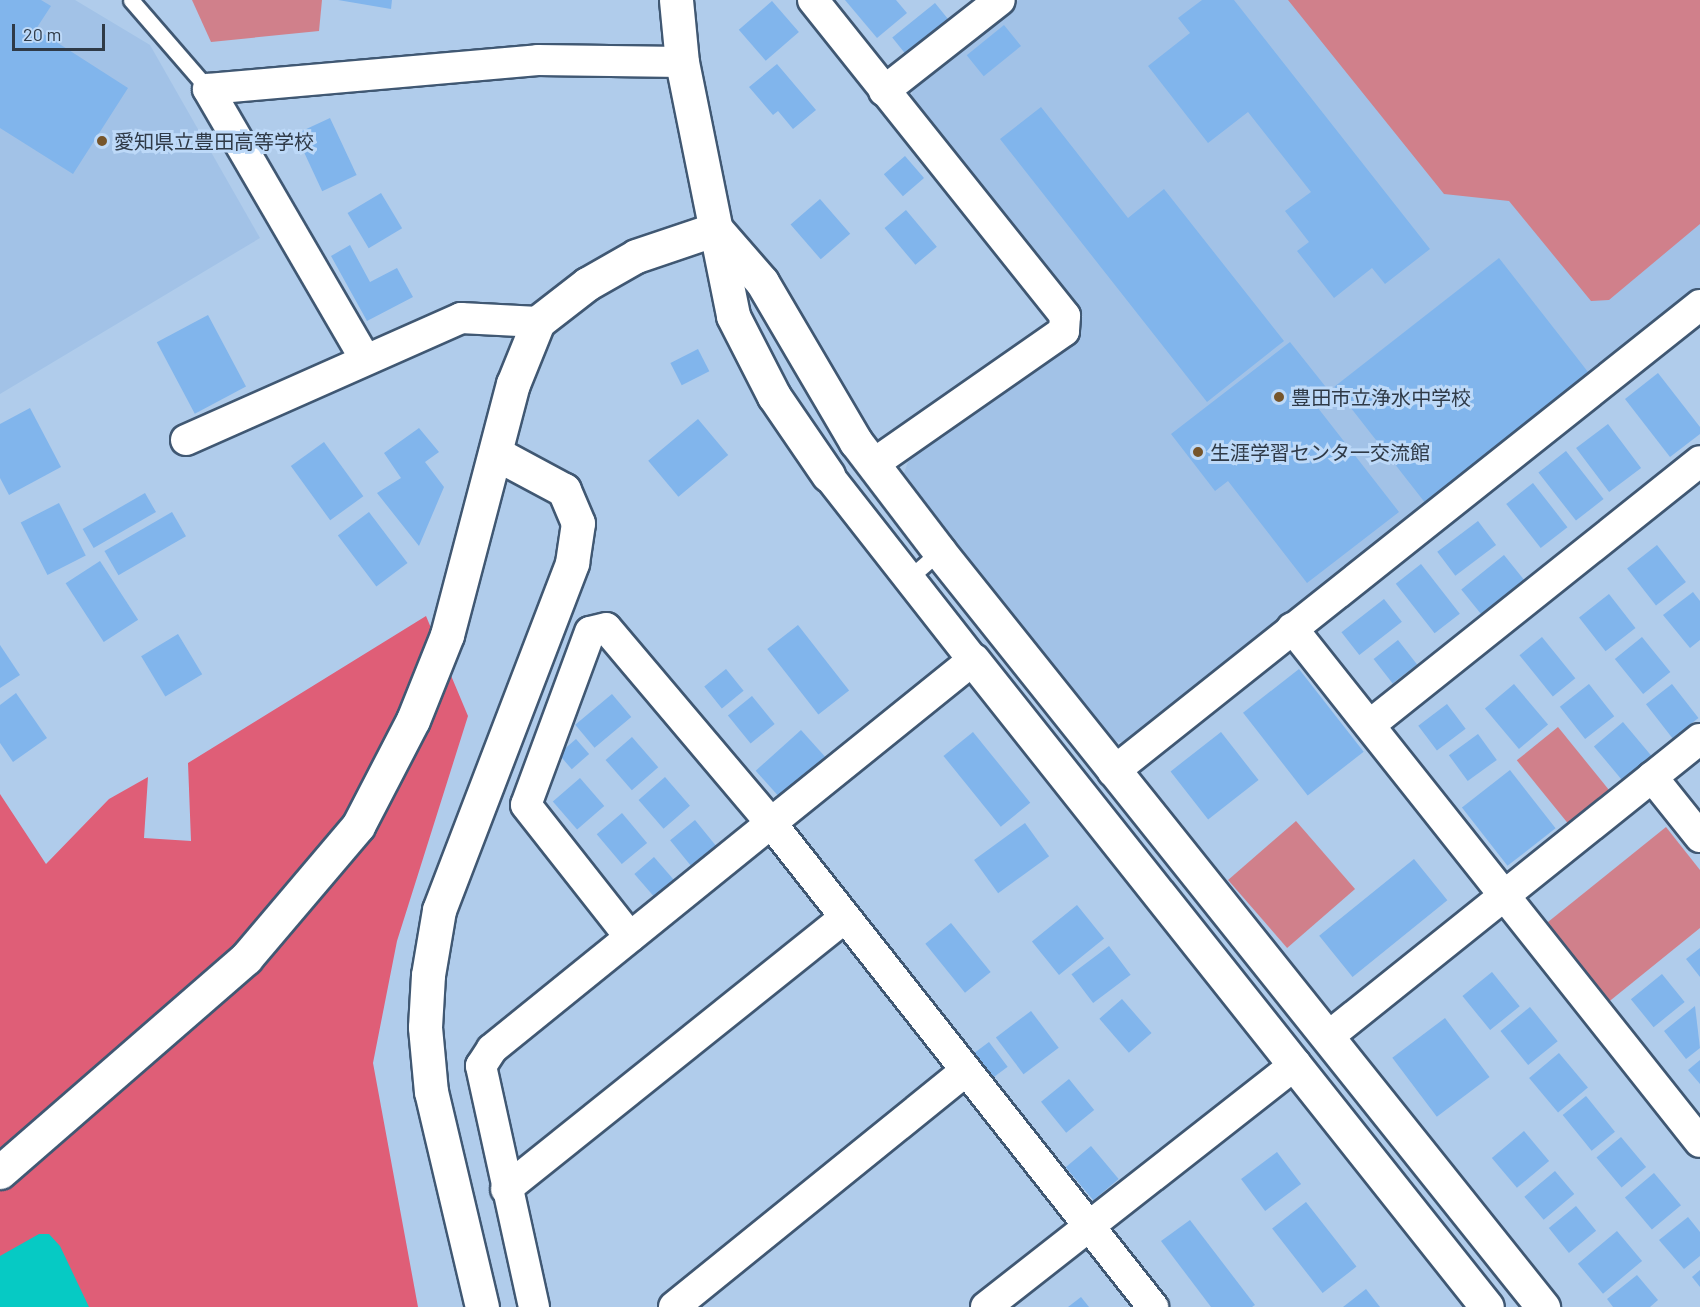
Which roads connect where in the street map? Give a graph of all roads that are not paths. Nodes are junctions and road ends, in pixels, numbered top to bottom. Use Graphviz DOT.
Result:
graph roads {
  1 [pos="131,0"];
  2 [pos="676,0"];
  3 [pos="813,0"];
  4 [pos="1000,0"];
  5 [pos="682,62"];
  6 [pos="208,88"];
  7 [pos="884,91"];
  8 [pos="716,229"];
  9 [pos="1700,305"];
  10 [pos="538,322"];
  11 [pos="364,357"];
  12 [pos="186,440"];
  13 [pos="495,453"];
  14 [pos="1700,461"];
  15 [pos="873,464"];
  16 [pos="828,475"];
  17 [pos="946,546"];
  18 [pos="907,580"];
  19 [pos="1292,628"];
  20 [pos="973,660"];
  21 [pos="1371,724"];
  22 [pos="1700,739"];
  23 [pos="1113,772"];
  24 [pos="1652,777"];
  25 [pos="771,823"];
  26 [pos="1700,837"];
  27 [pos="1503,893"];
  28 [pos="843,919"];
  29 [pos="630,937"];
  30 [pos="1329,1036"];
  31 [pos="1296,1064"];
  32 [pos="965,1071"];
  33 [pos="1700,1142"];
  34 [pos="0,1172"];
  35 [pos="506,1189"];
  36 [pos="1088,1225"];
  37 [pos="482,1307"];
  38 [pos="534,1307"];
  39 [pos="674,1307"];
  40 [pos="987,1307"];
  41 [pos="1153,1307"];
  42 [pos="1487,1307"];
  43 [pos="1543,1307"];
  1 -- 6 [label="lane"];
  2 -- 5 [label="street"];
  3 -- 7 [label="street"];
  4 -- 7 [label="street"];
  5 -- 6 [label="street"];
  5 -- 8 [label="street"];
  6 -- 11 [label="street"];
  7 -- 15 [label="street"];
  8 -- 10 [label="street"];
  8 -- 15 [label="street"];
  8 -- 16 [label="street"];
  9 -- 19 [label="street"];
  10 -- 11 [label="street"];
  10 -- 13 [label="street"];
  11 -- 12 [label="street"];
  13 -- 34 [label="street"];
  13 -- 37 [label="street"];
  14 -- 21 [label="street"];
  15 -- 17 [label="street"];
  16 -- 18 [label="street"];
  17 -- 18 [label="lane"];
  17 -- 23 [label="street"];
  18 -- 20 [label="street"];
  19 -- 21 [label="street"];
  19 -- 23 [label="street"];
  20 -- 25 [label="street"];
  20 -- 31 [label="street"];
  21 -- 27 [label="street"];
  22 -- 24 [label="street"];
  23 -- 30 [label="street"];
  24 -- 26 [label="street"];
  24 -- 27 [label="street"];
  25 -- 28 [label="street"];
  25 -- 29 [label="street"];
  25 -- 29 [label="street"];
  27 -- 30 [label="street"];
  27 -- 33 [label="street"];
  28 -- 32 [label="street"];
  28 -- 35 [label="street"];
  29 -- 35 [label="street"];
  30 -- 43 [label="street"];
  31 -- 36 [label="street"];
  31 -- 42 [label="street"];
  32 -- 36 [label="street"];
  32 -- 39 [label="street"];
  35 -- 38 [label="street"];
  36 -- 40 [label="street"];
  36 -- 41 [label="street"];
}
